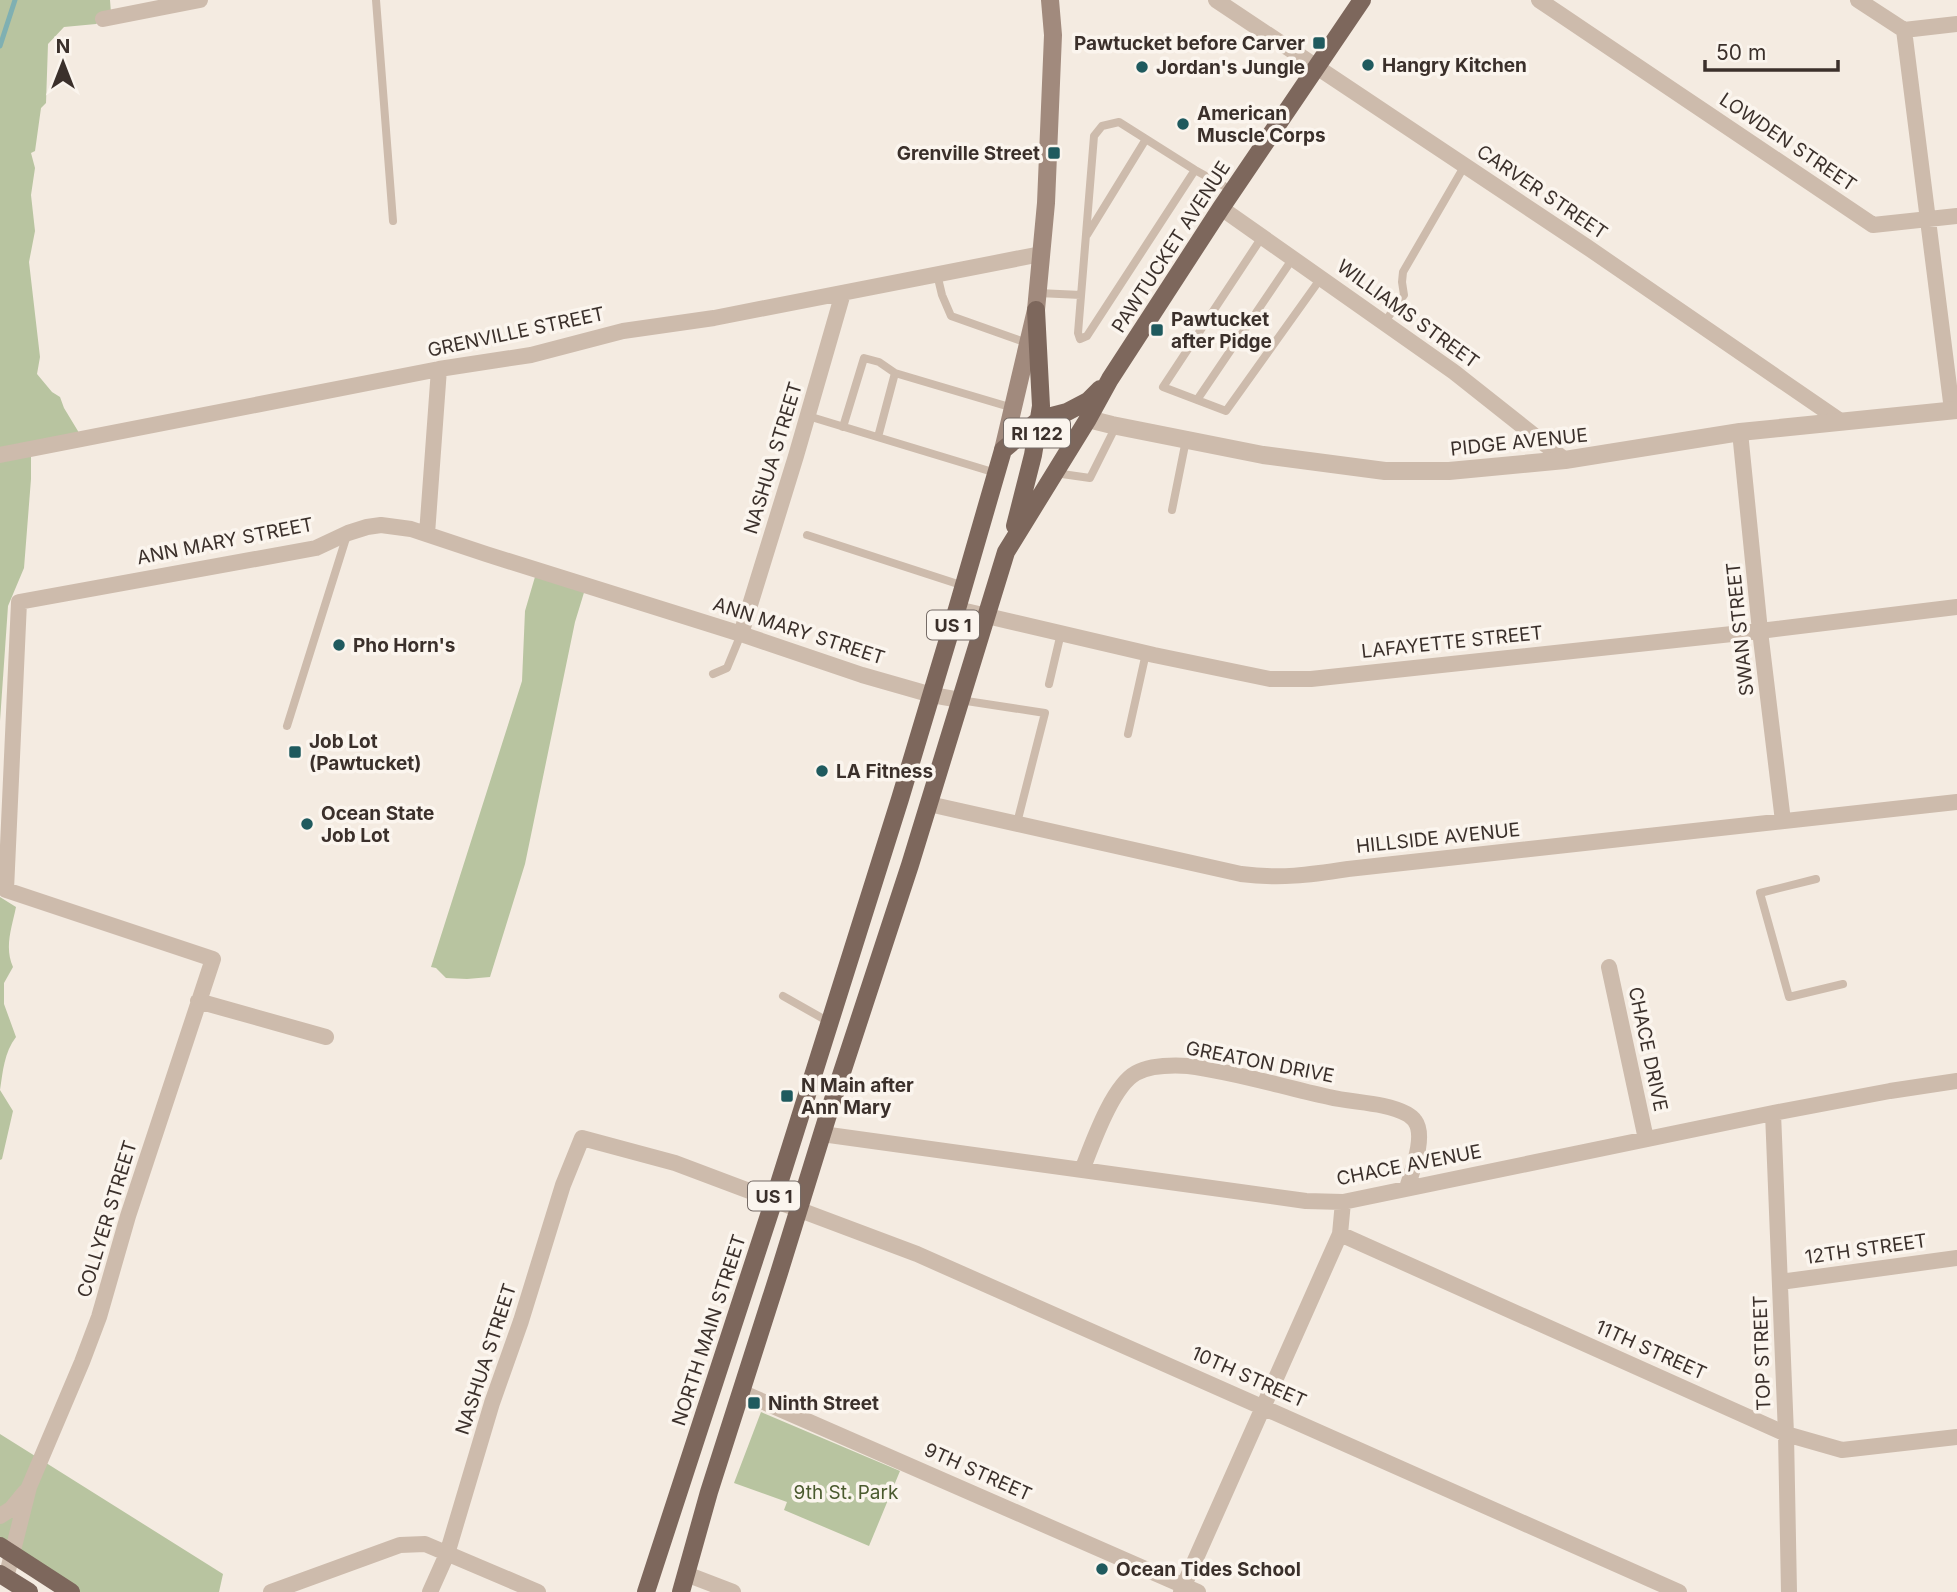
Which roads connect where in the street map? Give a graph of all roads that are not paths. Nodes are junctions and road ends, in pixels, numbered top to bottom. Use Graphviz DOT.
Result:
graph roads {
  1 [pos="200,0"];
  2 [pos="376,0"];
  3 [pos="1050,0"];
  4 [pos="1216,0"];
  5 [pos="1362,0"];
  6 [pos="1539,0"];
  7 [pos="1858,0"];
  8 [pos="103,19"];
  9 [pos="1957,24"];
  10 [pos="1904,30"];
  11 [pos="1317,66"];
  12 [pos="1146,139"];
  13 [pos="1465,165"];
  14 [pos="1195,170"];
  15 [pos="1233,191"];
  16 [pos="1221,208"];
  17 [pos="1957,216"];
  18 [pos="1927,219"];
  19 [pos="393,221"];
  20 [pos="1262,237"];
  21 [pos="1085,238"];
  22 [pos="1041,254"];
  23 [pos="1293,258"];
  24 [pos="937,274"];
  25 [pos="1321,278"];
  26 [pos="843,293"];
  27 [pos="1081,295"];
  28 [pos="1037,302"];
  29 [pos="1384,323"];
  30 [pos="1027,343"];
  31 [pos="439,369"];
  32 [pos="895,373"];
  33 [pos="1110,379"];
  34 [pos="1197,400"];
  35 [pos="1013,408"];
  36 [pos="1955,410"];
  37 [pos="808,416"];
  38 [pos="1040,419"];
  39 [pos="1088,419"];
  40 [pos="1842,422"];
  41 [pos="1116,426"];
  42 [pos="843,427"];
  43 [pos="1740,432"];
  44 [pos="878,437"];
  45 [pos="1186,440"];
  46 [pos="1003,450"];
  47 [pos="0,455"];
  48 [pos="1565,460"];
  49 [pos="996,473"];
  50 [pos="1055,473"];
  51 [pos="1172,510"];
  52 [pos="348,533"];
  53 [pos="427,534"];
  54 [pos="807,535"];
  55 [pos="1006,552"];
  56 [pos="964,586"];
  57 [pos="1957,607"];
  58 [pos="957,609"];
  59 [pos="986,616"];
  60 [pos="1760,631"];
  61 [pos="741,634"];
  62 [pos="1061,634"];
  63 [pos="1146,653"];
  64 [pos="713,674"];
  65 [pos="1049,684"];
  66 [pos="932,695"];
  67 [pos="960,700"];
  68 [pos="287,726"];
  69 [pos="1128,734"];
  70 [pos="900,799"];
  71 [pos="930,801"];
  72 [pos="1957,802"];
  73 [pos="1783,821"];
  74 [pos="1017,823"];
  75 [pos="1816,879"];
  76 [pos="213,960"];
  77 [pos="1609,967"];
  78 [pos="1843,984"];
  79 [pos="783,996"];
  80 [pos="198,1001"];
  81 [pos="829,1022"];
  82 [pos="326,1037"];
  83 [pos="1957,1081"];
  84 [pos="1773,1113"];
  85 [pos="822,1134"];
  86 [pos="582,1138"];
  87 [pos="1646,1139"];
  88 [pos="1082,1170"];
  89 [pos="1407,1188"];
  90 [pos="773,1200"];
  91 [pos="1343,1202"];
  92 [pos="798,1209"];
  93 [pos="1340,1234"];
  94 [pos="1957,1258"];
  95 [pos="1780,1282"];
  96 [pos="741,1392"];
  97 [pos="1263,1407"];
  98 [pos="1786,1434"];
  99 [pos="1957,1437"];
  100 [pos="29,1487"];
  101 [pos="0,1516"];
  102 [pos="6,1550"];
  103 [pos="447,1554"];
  104 [pos="685,1574"];
  105 [pos="3,1576"];
  106 [pos="1188,1590"];
  107 [pos="1670,1590"];
  108 [pos="29,1592"];
  109 [pos="71,1592"];
  110 [pos="271,1592"];
  111 [pos="430,1592"];
  112 [pos="538,1592"];
  113 [pos="646,1592"];
  114 [pos="681,1592"];
  115 [pos="733,1592"];
  116 [pos="1790,1592"];
  1 -- 8 [label="street"];
  2 -- 19 [label="lane"];
  3 -- 22 [label="main road, RI 122"];
  4 -- 11 [label="street, CARVER STREET"];
  5 -- 11 [label="main road, PAWTUCKET AVENUE / US 1"];
  6 -- 18 [label="street, LOWDEN STREET"];
  7 -- 10 [label="street"];
  9 -- 10 [label="street"];
  10 -- 18 [label="street"];
  11 -- 13 [label="street, CARVER STREET"];
  11 -- 15 [label="main road, PAWTUCKET AVENUE / US 1"];
  12 -- 14 [label="lane"];
  12 -- 21 [label="lane"];
  12 -- 21 [label="lane"];
  13 -- 29 [label="lane"];
  13 -- 40 [label="street, CARVER STREET"];
  14 -- 15 [label="lane"];
  14 -- 27 [label="lane"];
  15 -- 16 [label="main road, PAWTUCKET AVENUE / US 1"];
  16 -- 20 [label="street, WILLIAMS STREET"];
  16 -- 33 [label="main road, PAWTUCKET AVENUE / US 1"];
  17 -- 18 [label="street, LOWDEN STREET"];
  18 -- 36 [label="street"];
  20 -- 23 [label="street, WILLIAMS STREET"];
  20 -- 34 [label="lane"];
  21 -- 27 [label="lane"];
  22 -- 24 [label="street, GRENVILLE STREET"];
  22 -- 28 [label="main road, RI 122"];
  23 -- 25 [label="street, WILLIAMS STREET"];
  23 -- 34 [label="lane"];
  24 -- 26 [label="street, GRENVILLE STREET"];
  24 -- 30 [label="lane"];
  25 -- 29 [label="street, WILLIAMS STREET"];
  25 -- 34 [label="lane"];
  26 -- 31 [label="street, GRENVILLE STREET"];
  26 -- 37 [label="street, NASHUA STREET"];
  27 -- 28 [label="lane"];
  28 -- 30 [label="main road, RI 122"];
  28 -- 38 [label="main road, RI 122"];
  29 -- 48 [label="street, WILLIAMS STREET"];
  30 -- 35 [label="main road, RI 122"];
  31 -- 47 [label="street, GRENVILLE STREET"];
  31 -- 53 [label="street"];
  32 -- 35 [label="lane"];
  32 -- 42 [label="lane"];
  32 -- 44 [label="lane"];
  33 -- 38 [label="main road, PAWTUCKET AVENUE / US 1"];
  33 -- 39 [label="main road, PAWTUCKET AVENUE / US 1"];
  35 -- 46 [label="main road, RI 122"];
  36 -- 40 [label="street, PIDGE AVENUE"];
  37 -- 42 [label="lane"];
  37 -- 61 [label="street, NASHUA STREET"];
  38 -- 46 [label="main road, PAWTUCKET AVENUE / US 1"];
  38 -- 55 [label="main road, RI 122"];
  39 -- 41 [label="street, PIDGE AVENUE"];
  39 -- 50 [label="main road, PAWTUCKET AVENUE / US 1"];
  40 -- 43 [label="street, PIDGE AVENUE"];
  41 -- 45 [label="street, PIDGE AVENUE"];
  41 -- 50 [label="lane"];
  42 -- 44 [label="lane"];
  43 -- 48 [label="street, PIDGE AVENUE"];
  43 -- 60 [label="street, SWAN STREET"];
  44 -- 49 [label="lane"];
  45 -- 48 [label="street, PIDGE AVENUE"];
  45 -- 51 [label="lane"];
  46 -- 49 [label="main road, US 1"];
  49 -- 56 [label="main road, US 1"];
  50 -- 55 [label="main road, PAWTUCKET AVENUE / US 1"];
  52 -- 53 [label="street, ANN MARY STREET"];
  52 -- 68 [label="lane"];
  52 -- 76 [label="street, ANN MARY STREET"];
  53 -- 61 [label="street, ANN MARY STREET"];
  54 -- 56 [label="lane"];
  55 -- 59 [label="main road, PAWTUCKET AVENUE / US 1"];
  56 -- 58 [label="main road, US 1"];
  57 -- 60 [label="street, LAFAYETTE STREET"];
  58 -- 59 [label="street, LAFAYETTE STREET"];
  58 -- 66 [label="main road, US 1"];
  59 -- 62 [label="street, LAFAYETTE STREET"];
  59 -- 67 [label="main road, PAWTUCKET AVENUE / US 1"];
  60 -- 63 [label="street, LAFAYETTE STREET"];
  60 -- 73 [label="street, SWAN STREET"];
  61 -- 64 [label="lane"];
  61 -- 66 [label="street, ANN MARY STREET"];
  62 -- 63 [label="street, LAFAYETTE STREET"];
  62 -- 65 [label="lane"];
  63 -- 69 [label="lane"];
  66 -- 67 [label="street, ANN MARY STREET"];
  66 -- 70 [label="main road, US 1"];
  67 -- 71 [label="main road, PAWTUCKET AVENUE / US 1"];
  67 -- 74 [label="lane"];
  70 -- 71 [label="main road"];
  70 -- 81 [label="main road, NORTH MAIN STREET / US 1"];
  71 -- 74 [label="street, HILLSIDE AVENUE"];
  71 -- 85 [label="main road, US 1"];
  72 -- 73 [label="street, HILLSIDE AVENUE"];
  73 -- 74 [label="street, HILLSIDE AVENUE"];
  75 -- 78 [label="lane"];
  76 -- 80 [label="street, COLLYER STREET"];
  77 -- 87 [label="street, CHACE DRIVE"];
  79 -- 81 [label="lane"];
  80 -- 82 [label="street"];
  80 -- 100 [label="street, COLLYER STREET"];
  81 -- 90 [label="main road, NORTH MAIN STREET / US 1"];
  83 -- 84 [label="street, CHACE AVENUE"];
  84 -- 87 [label="street, CHACE AVENUE"];
  84 -- 95 [label="street, TOP STREET"];
  85 -- 88 [label="street, CHACE AVENUE"];
  85 -- 92 [label="main road, US 1"];
  86 -- 90 [label="street, 10TH STREET"];
  86 -- 103 [label="street, NASHUA STREET"];
  87 -- 89 [label="street, CHACE AVENUE"];
  88 -- 89 [label="street, GREATON DRIVE"];
  88 -- 91 [label="street, CHACE AVENUE"];
  89 -- 91 [label="street, CHACE AVENUE"];
  90 -- 92 [label="street, 10TH STREET"];
  90 -- 113 [label="main road, NORTH MAIN STREET / US 1"];
  91 -- 93 [label="street"];
  92 -- 96 [label="main road, US 1"];
  92 -- 97 [label="street, 10TH STREET"];
  93 -- 97 [label="street"];
  93 -- 98 [label="street, 11TH STREET"];
  94 -- 95 [label="street, 12TH STREET"];
  95 -- 98 [label="street, TOP STREET"];
  96 -- 104 [label="main road, US 1"];
  96 -- 106 [label="street, 9TH STREET"];
  97 -- 106 [label="street"];
  97 -- 107 [label="street, 10TH STREET"];
  98 -- 99 [label="street, 11TH STREET"];
  98 -- 116 [label="street, TOP STREET"];
  100 -- 101 [label="street, COLLYER STREET"];
  100 -- 102 [label="street, COLLYER STREET"];
  102 -- 105 [label="street, COLLYER STREET"];
  102 -- 109 [label="main road"];
  103 -- 110 [label="street"];
  103 -- 111 [label="street, NASHUA STREET"];
  103 -- 112 [label="street"];
  104 -- 114 [label="main road, US 1"];
  104 -- 115 [label="street"];
  105 -- 108 [label="main road"];
}
